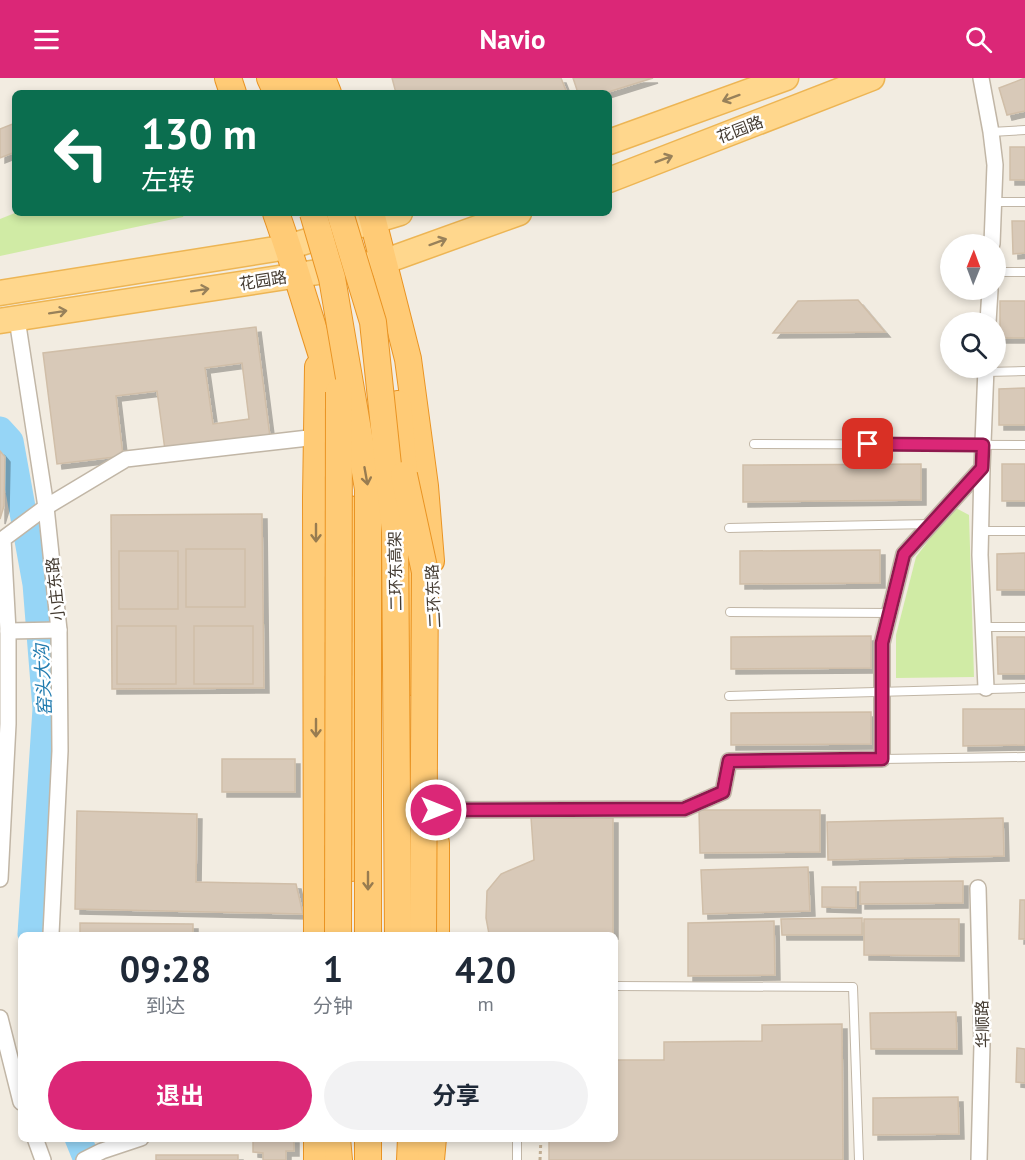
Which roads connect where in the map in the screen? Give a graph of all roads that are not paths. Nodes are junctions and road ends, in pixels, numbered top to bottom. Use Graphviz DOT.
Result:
graph roads {
  1 [pos="786,78"];
  2 [pos="872,78"];
  3 [pos="981,78"];
  4 [pos="1025,130"];
  5 [pos="992,132"];
  6 [pos="612,141"];
  7 [pos="612,179"];
  8 [pos="994,202"];
  9 [pos="1025,202"];
  10 [pos="277,216"];
  11 [pos="314,216"];
  12 [pos="341,216"];
  13 [pos="372,216"];
  14 [pos="511,216"];
  15 [pos="992,234"];
  16 [pos="288,247"];
  17 [pos="383,262"];
  18 [pos="138,271"];
  19 [pos="1006,272"];
  20 [pos="1025,272"];
  21 [pos="298,274"];
  22 [pos="0,293"];
  23 [pos="142,299"];
  24 [pos="8,320"];
  25 [pos="339,320"];
  26 [pos="318,349"];
  27 [pos="1006,371"];
  28 [pos="1025,371"];
  29 [pos="986,378"];
  30 [pos="383,413"];
  31 [pos="317,437"];
  32 [pos="754,444"];
  33 [pos="983,445"];
  34 [pos="1025,445"];
  35 [pos="982,468"];
  36 [pos="46,507"];
  37 [pos="931,524"];
  38 [pos="729,528"];
  39 [pos="980,531"];
  40 [pos="1025,531"];
  41 [pos="730,612"];
  42 [pos="890,613"];
  43 [pos="983,627"];
  44 [pos="1025,627"];
  45 [pos="16,631"];
  46 [pos="55,631"];
  47 [pos="986,688"];
  48 [pos="1025,688"];
  49 [pos="883,692"];
  50 [pos="729,696"];
  51 [pos="1025,757"];
  52 [pos="882,759"];
  53 [pos="436,810"];
  54 [pos="0,879"];
  55 [pos="978,888"];
  56 [pos="51,932"];
  57 [pos="317,932"];
  58 [pos="338,932"];
  59 [pos="350,932"];
  60 [pos="368,932"];
  61 [pos="398,932"];
  62 [pos="412,932"];
  63 [pos="423,932"];
  64 [pos="436,932"];
  65 [pos="618,986"];
  66 [pos="0,1018"];
  67 [pos="18,1090"];
  68 [pos="36,1142"];
  69 [pos="128,1142"];
  70 [pos="317,1142"];
  71 [pos="338,1142"];
  72 [pos="347,1142"];
  73 [pos="368,1142"];
  74 [pos="399,1142"];
  75 [pos="411,1142"];
  76 [pos="418,1142"];
  77 [pos="433,1142"];
  78 [pos="517,1142"];
  79 [pos="101,1150"];
  80 [pos="43,1160"];
  81 [pos="84,1160"];
  82 [pos="317,1160"];
  83 [pos="339,1160"];
  84 [pos="346,1160"];
  85 [pos="368,1160"];
  86 [pos="399,1160"];
  87 [pos="410,1160"];
  88 [pos="419,1160"];
  89 [pos="431,1160"];
  90 [pos="517,1160"];
  91 [pos="859,1160"];
  92 [pos="978,1160"];
  1 -- 6 [label="main road, 花园路, one-way"];
  7 -- 2 [label="main road, 花园路, one-way"];
  3 -- 5 [label="street"];
  4 -- 5 [label="lane"];
  5 -- 8 [label="street"];
  8 -- 9 [label="lane"];
  8 -- 15 [label="street"];
  10 -- 16 [label="highway"];
  11 -- 25 [label="highway, 二环东高架, bridge"];
  12 -- 30 [label="highway, 二环东高架, bridge"];
  13 -- 16 [label="main road, 花园路"];
  13 -- 17 [label="highway, 二环东路"];
  17 -- 14 [label="main road, 花园路, one-way"];
  16 -- 18 [label="main road, 花园路"];
  16 -- 21 [label="highway"];
  17 -- 21 [label="main road, 花园路"];
  17 -- 53 [label="highway, 二环东路"];
  17 -- 62 [label="highway, 二环东路"];
  18 -- 22 [label="main road, 花园路"];
  18 -- 23 [label="main road"];
  19 -- 20 [label="lane"];
  23 -- 21 [label="main road, 花园路, one-way"];
  21 -- 26 [label="highway"];
  24 -- 23 [label="main road, 花园路, one-way"];
  24 -- 36 [label="street, 小庄东路"];
  25 -- 58 [label="highway, bridge"];
  25 -- 60 [label="highway, 二环东高架, one-way, bridge"];
  26 -- 31 [label="highway"];
  26 -- 59 [label="highway"];
  27 -- 28 [label="lane"];
  29 -- 33 [label="street"];
  30 -- 61 [label="highway, 二环东高架, bridge"];
  30 -- 63 [label="highway, bridge"];
  31 -- 36 [label="street"];
  31 -- 57 [label="highway, one-way"];
  32 -- 33 [label="lane"];
  33 -- 34 [label="lane"];
  33 -- 35 [label="street"];
  35 -- 37 [label="street"];
  35 -- 39 [label="street"];
  36 -- 45 [label="street"];
  36 -- 46 [label="street, 小庄东路"];
  37 -- 38 [label="lane"];
  37 -- 42 [label="street"];
  39 -- 40 [label="lane"];
  39 -- 43 [label="street"];
  41 -- 42 [label="lane"];
  42 -- 49 [label="street"];
  43 -- 44 [label="lane"];
  43 -- 47 [label="street"];
  45 -- 46 [label="street"];
  45 -- 54 [label="street"];
  46 -- 56 [label="street, 小庄东路"];
  47 -- 48 [label="lane"];
  47 -- 49 [label="lane"];
  49 -- 50 [label="lane"];
  49 -- 52 [label="street"];
  51 -- 52 [label="lane"];
  52 -- 53 [label="street"];
  53 -- 64 [label="highway, 二环东路"];
  55 -- 92 [label="street, 华顺路"];
  65 -- 91 [label="lane"];
  66 -- 67 [label="street"];
  68 -- 80 [label="street"];
  69 -- 79 [label="street"];
  70 -- 82 [label="highway"];
  71 -- 83 [label="highway"];
  72 -- 84 [label="highway"];
  73 -- 85 [label="highway"];
  74 -- 86 [label="highway"];
  75 -- 87 [label="highway"];
  76 -- 88 [label="highway"];
  77 -- 89 [label="highway"];
  78 -- 90 [label="lane"];
  79 -- 81 [label="street"];
}
